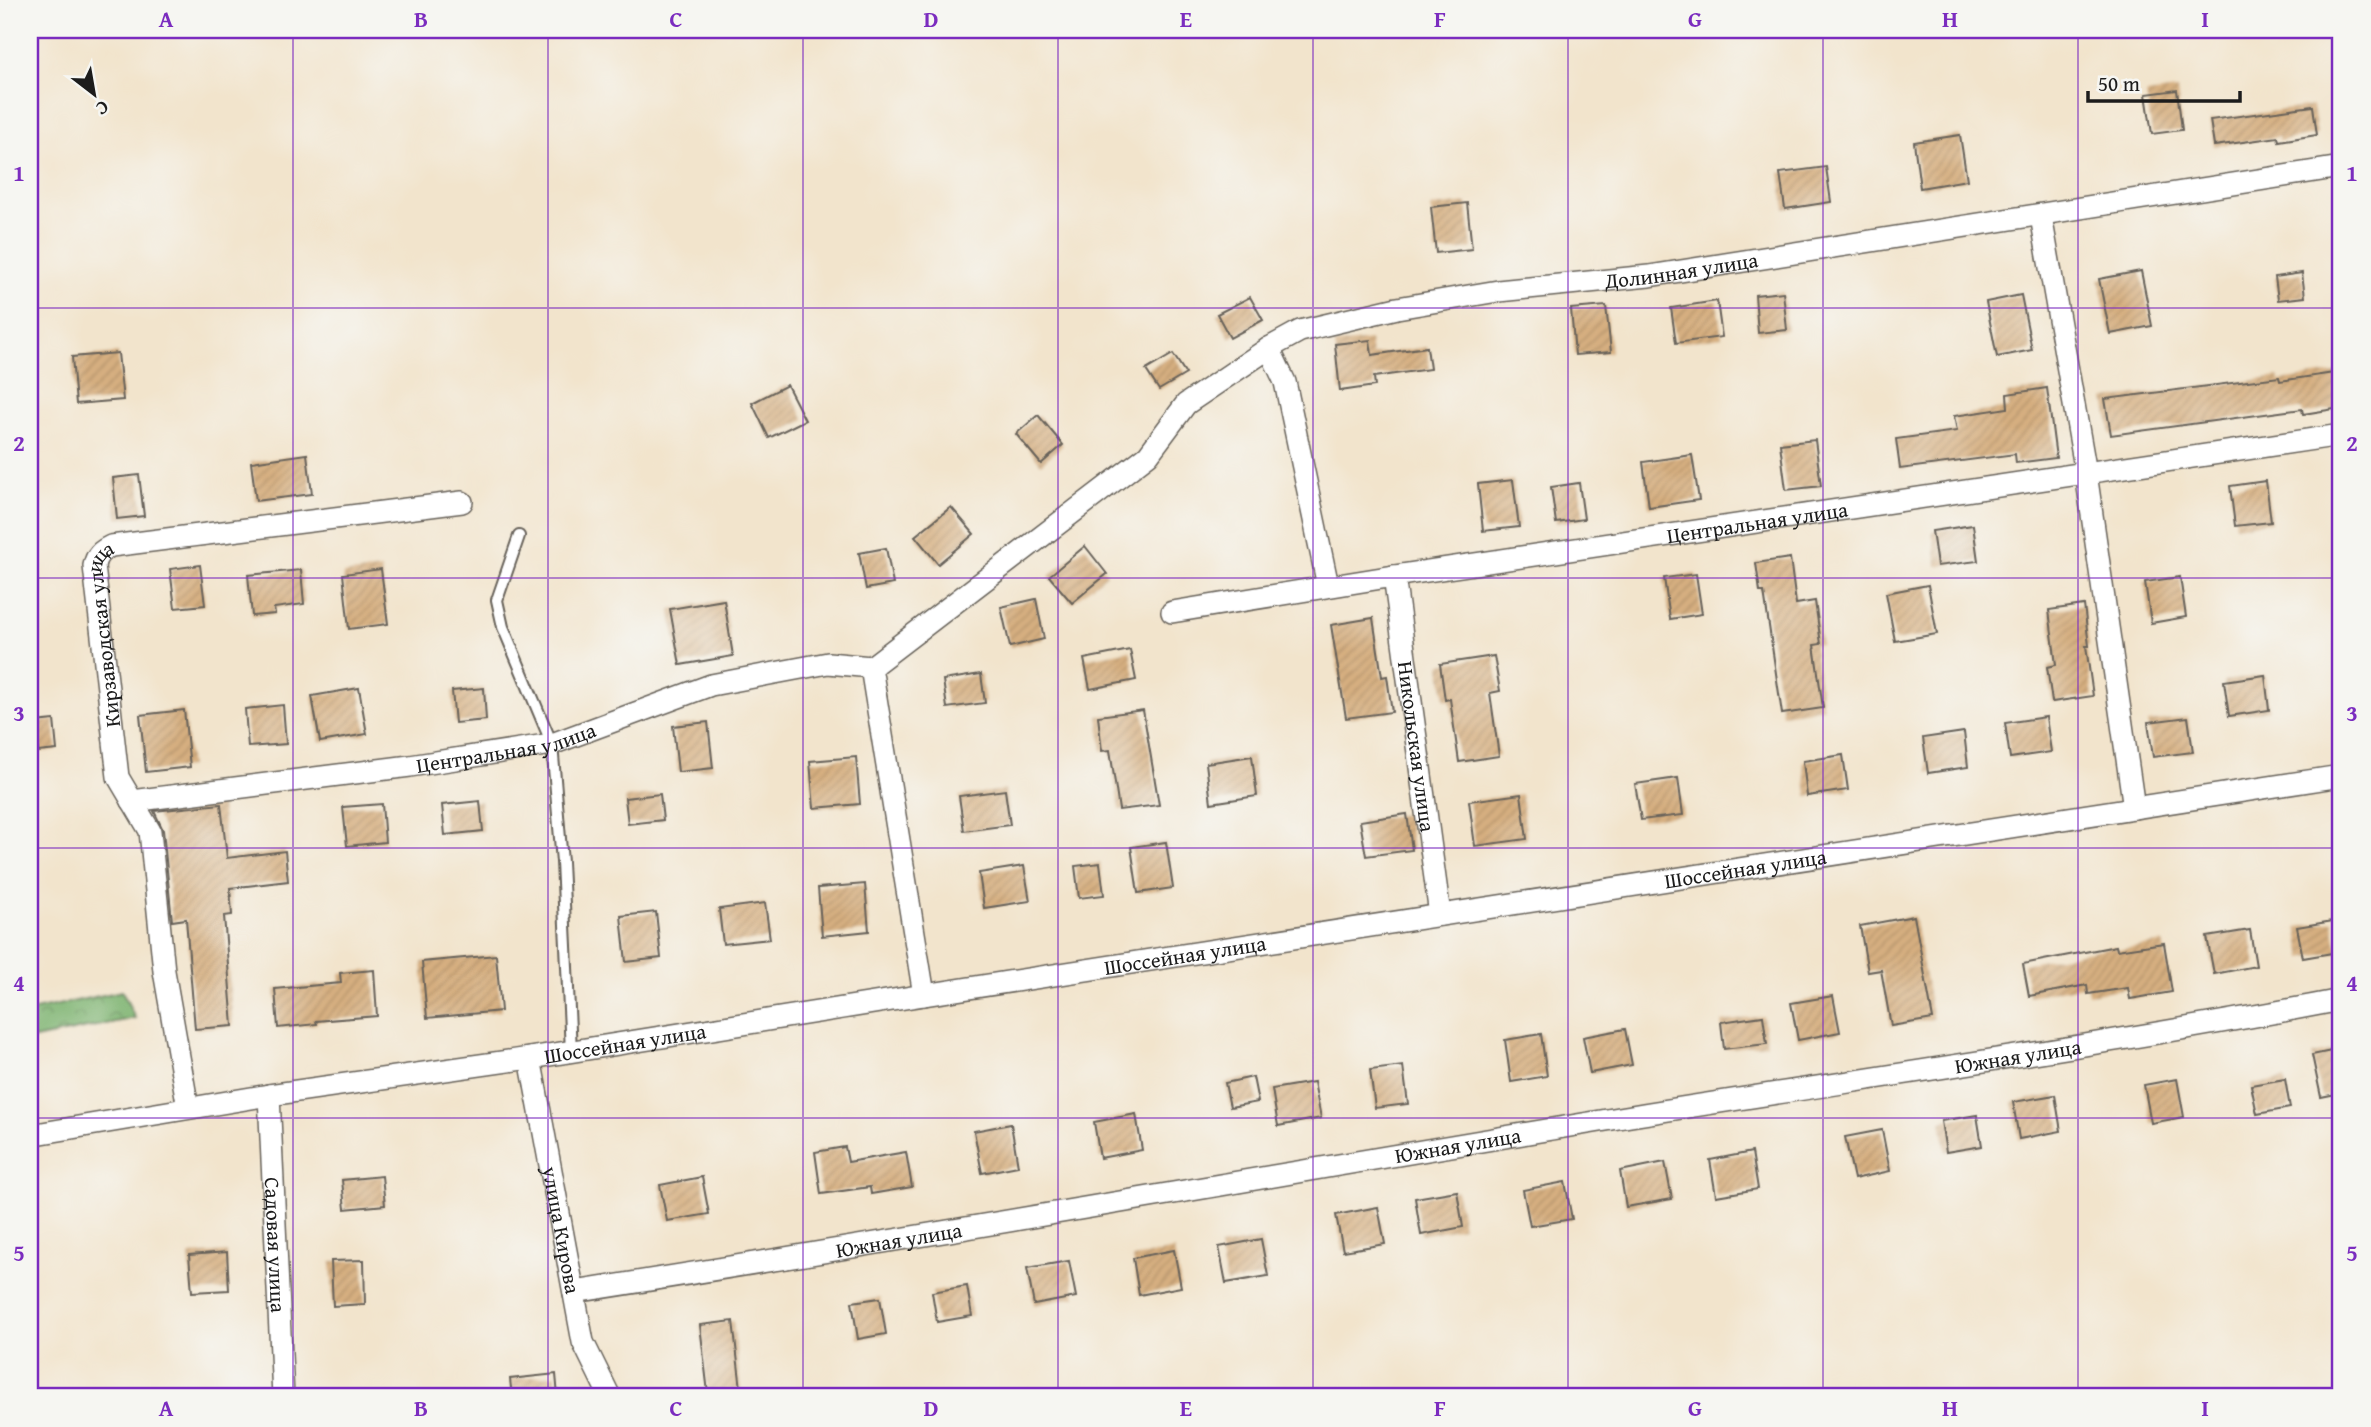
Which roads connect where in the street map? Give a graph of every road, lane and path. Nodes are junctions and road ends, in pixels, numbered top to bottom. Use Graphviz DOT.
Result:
graph roads {
  1 [pos="2341,167"];
  2 [pos="2041,216"];
  3 [pos="1269,348"];
  4 [pos="2341,435"];
  5 [pos="2086,473"];
  6 [pos="462,502"];
  7 [pos="519,536"];
  8 [pos="1394,576"];
  9 [pos="1328,586"];
  10 [pos="1172,612"];
  11 [pos="871,667"];
  12 [pos="552,744"];
  13 [pos="2341,776"];
  14 [pos="132,802"];
  15 [pos="2134,808"];
  16 [pos="1440,915"];
  17 [pos="924,995"];
  18 [pos="2341,1000"];
  19 [pos="571,1051"];
  20 [pos="530,1058"];
  21 [pos="269,1094"];
  22 [pos="188,1108"];
  23 [pos="30,1136"];
  24 [pos="574,1292"];
  25 [pos="283,1397"];
  26 [pos="610,1397"];
  1 -- 2 [label="street, Долинная улица"];
  2 -- 3 [label="street, Долинная улица"];
  2 -- 5 [label="street"];
  3 -- 9 [label="street"];
  3 -- 11 [label="street, Долинная улица"];
  4 -- 5 [label="street, Центральная улица"];
  5 -- 8 [label="street, Центральная улица"];
  5 -- 15 [label="street"];
  6 -- 14 [label="street, Кирзаводская улица"];
  7 -- 12 [label="lane"];
  8 -- 9 [label="street, Центральная улица"];
  8 -- 16 [label="street, Никольская улица"];
  9 -- 10 [label="street, Центральная улица"];
  11 -- 12 [label="street, Центральная улица"];
  11 -- 17 [label="street"];
  12 -- 14 [label="street, Центральная улица"];
  12 -- 19 [label="lane"];
  13 -- 15 [label="street, Шоссейная улица"];
  14 -- 22 [label="street, Кирзаводская улица"];
  15 -- 16 [label="street, Шоссейная улица"];
  16 -- 17 [label="street, Шоссейная улица"];
  17 -- 19 [label="street, Шоссейная улица"];
  18 -- 24 [label="street, Южная улица"];
  19 -- 20 [label="street, Шоссейная улица"];
  20 -- 21 [label="street, Шоссейная улица"];
  20 -- 24 [label="street, улица Кирова"];
  21 -- 22 [label="street, Шоссейная улица"];
  21 -- 25 [label="street, Садовая улица"];
  22 -- 23 [label="street, Шоссейная улица"];
  24 -- 26 [label="street, улица Кирова"];
}
